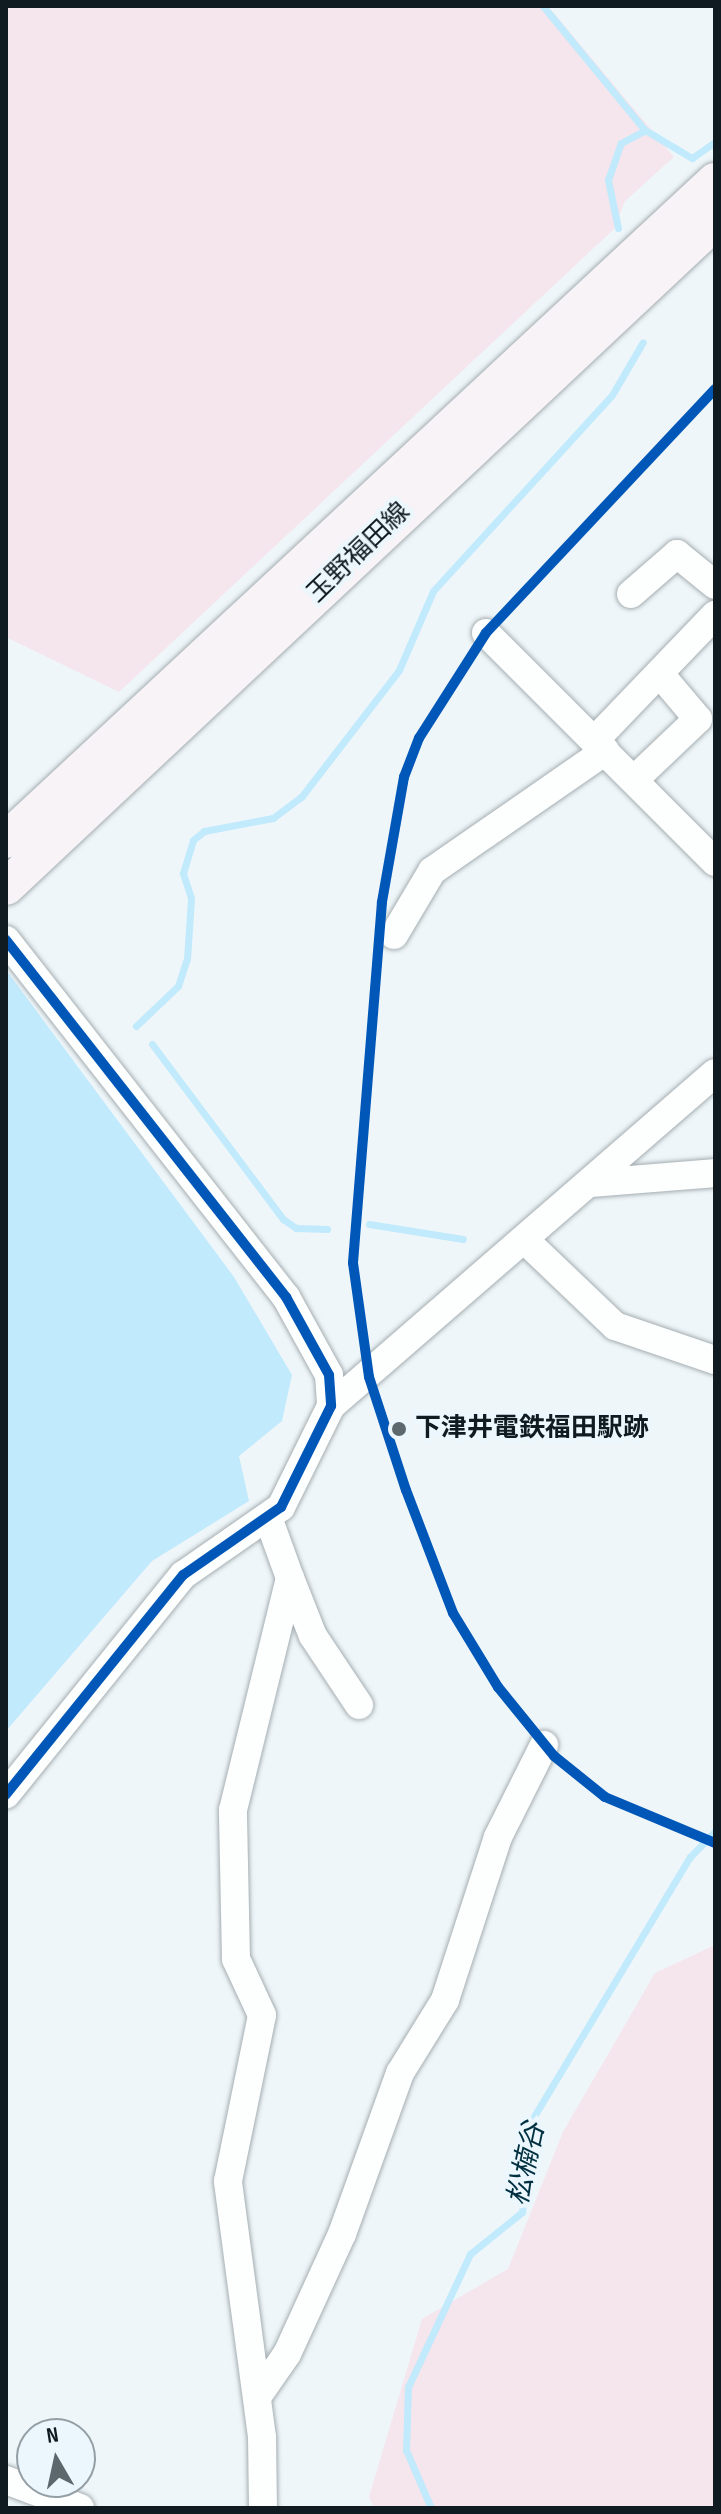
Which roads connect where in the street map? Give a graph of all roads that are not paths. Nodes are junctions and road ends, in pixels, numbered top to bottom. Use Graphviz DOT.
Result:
graph roads {
  1 [pos="715,181"];
  2 [pos="715,222"];
  3 [pos="715,585"];
  4 [pos="631,594"];
  5 [pos="715,615"];
  6 [pos="486,633"];
  7 [pos="660,674"];
  8 [pos="600,746"];
  9 [pos="635,779"];
  10 [pos="6,840"];
  11 [pos="715,862"];
  12 [pos="6,887"];
  13 [pos="394,935"];
  14 [pos="6,940"];
  15 [pos="715,1073"];
  16 [pos="715,1173"];
  17 [pos="592,1183"];
  18 [pos="526,1241"];
  19 [pos="715,1360"];
  20 [pos="331,1406"];
  21 [pos="269,1520"];
  22 [pos="290,1578"];
  23 [pos="359,1705"];
  24 [pos="544,1745"];
  25 [pos="6,1794"];
  26 [pos="257,2397"];
  27 [pos="6,2480"];
  28 [pos="80,2508"];
  29 [pos="263,2508"];
  1 -- 10 [label="main road, 玉野福田線"];
  2 -- 12 [label="main road, 玉野福田線"];
  3 -- 4 [label="street"];
  5 -- 7 [label="street"];
  6 -- 8 [label="street"];
  7 -- 8 [label="street"];
  7 -- 9 [label="street"];
  8 -- 9 [label="street"];
  8 -- 13 [label="street"];
  9 -- 11 [label="street"];
  14 -- 20 [label="street"];
  15 -- 17 [label="street"];
  16 -- 17 [label="street"];
  17 -- 18 [label="street"];
  18 -- 19 [label="street"];
  18 -- 20 [label="street"];
  20 -- 21 [label="street"];
  21 -- 22 [label="street"];
  21 -- 25 [label="street"];
  22 -- 23 [label="street"];
  22 -- 26 [label="street"];
  24 -- 26 [label="street"];
  26 -- 29 [label="street"];
  27 -- 28 [label="street"];
}
